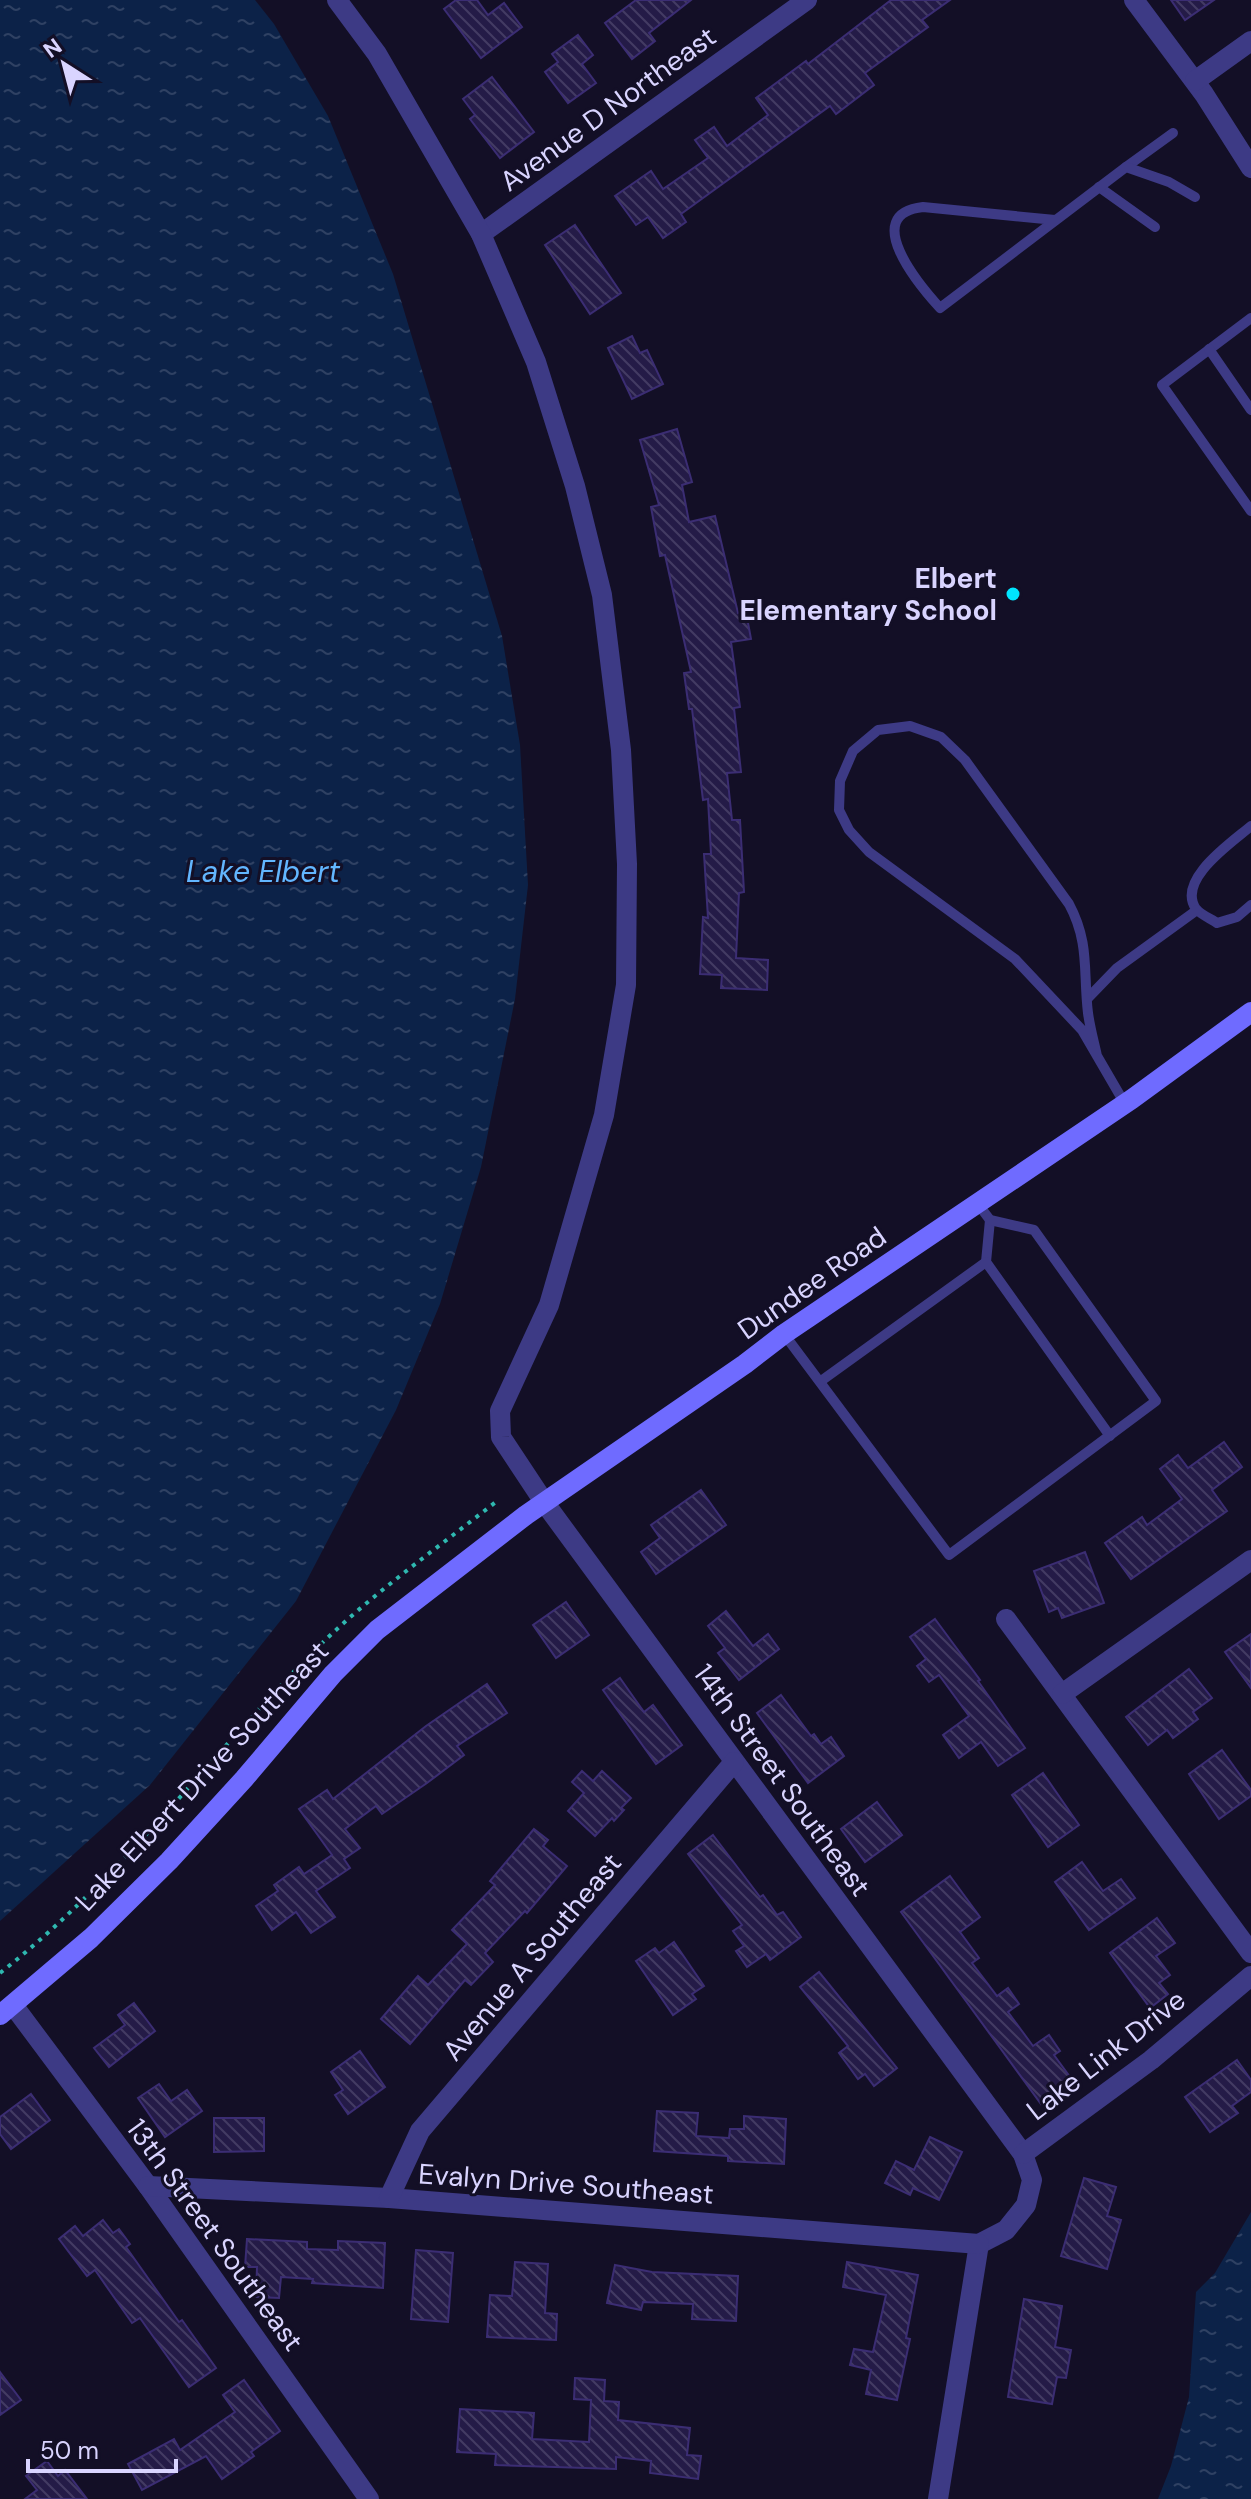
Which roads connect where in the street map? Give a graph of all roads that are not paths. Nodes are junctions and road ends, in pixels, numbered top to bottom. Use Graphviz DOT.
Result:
graph roads {
  1 [pos="337,0"];
  2 [pos="807,0"];
  3 [pos="1134,0"];
  4 [pos="1251,41"];
  5 [pos="1195,81"];
  6 [pos="1173,133"];
  7 [pos="1126,167"];
  8 [pos="1251,168"];
  9 [pos="1099,187"];
  10 [pos="1195,197"];
  11 [pos="1055,220"];
  12 [pos="1155,227"];
  13 [pos="481,234"];
  14 [pos="1251,318"];
  15 [pos="1209,349"];
  16 [pos="1251,410"];
  17 [pos="1251,511"];
  18 [pos="1251,826"];
  19 [pos="1251,905"];
  20 [pos="1197,910"];
  21 [pos="1087,999"];
  22 [pos="1251,1012"];
  23 [pos="1097,1056"];
  24 [pos="1125,1104"];
  25 [pos="984,1212"];
  26 [pos="986,1262"];
  27 [pos="784,1334"];
  28 [pos="821,1381"];
  29 [pos="1110,1436"];
  30 [pos="544,1502"];
  31 [pos="1251,1560"];
  32 [pos="409,1605"];
  33 [pos="1006,1619"];
  34 [pos="1062,1694"];
  35 [pos="734,1762"];
  36 [pos="1251,1953"];
  37 [pos="1251,1976"];
  38 [pos="6,2010"];
  39 [pos="1023,2154"];
  40 [pos="148,2186"];
  41 [pos="389,2198"];
  42 [pos="979,2244"];
  43 [pos="369,2499"];
  44 [pos="938,2499"];
  1 -- 13 [label="street"];
  2 -- 13 [label="street, Avenue D Northeast"];
  3 -- 5 [label="street"];
  4 -- 5 [label="street"];
  5 -- 8 [label="street"];
  6 -- 7 [label="lane"];
  7 -- 9 [label="lane"];
  7 -- 10 [label="lane"];
  9 -- 11 [label="lane"];
  9 -- 12 [label="lane"];
  11 -- 11 [label="lane"];
  13 -- 30 [label="street, 14th Street Southeast"];
  14 -- 15 [label="lane"];
  15 -- 16 [label="lane"];
  15 -- 17 [label="lane"];
  18 -- 20 [label="lane"];
  19 -- 20 [label="lane"];
  20 -- 21 [label="lane"];
  21 -- 23 [label="lane"];
  21 -- 23 [label="lane"];
  22 -- 24 [label="main road, Dundee Road"];
  23 -- 24 [label="lane"];
  24 -- 25 [label="main road, Dundee Road"];
  25 -- 26 [label="lane"];
  25 -- 27 [label="main road, Dundee Road"];
  25 -- 29 [label="lane"];
  26 -- 28 [label="lane"];
  26 -- 29 [label="lane"];
  27 -- 28 [label="lane"];
  27 -- 30 [label="main road, Dundee Road"];
  28 -- 29 [label="lane"];
  30 -- 32 [label="main road, Dundee Road"];
  30 -- 35 [label="street, 14th Street Southeast"];
  31 -- 34 [label="street"];
  32 -- 38 [label="main road, Lake Elbert Drive Southeast"];
  33 -- 34 [label="street"];
  34 -- 36 [label="street"];
  35 -- 39 [label="street, 14th Street Southeast"];
  35 -- 41 [label="street, Avenue A Southeast"];
  37 -- 39 [label="street, Lake Link Drive"];
  38 -- 40 [label="street, 13th Street Southeast"];
  39 -- 42 [label="street, Lake Link Drive"];
  40 -- 41 [label="street, Evalyn Drive Southeast"];
  40 -- 43 [label="street, 13th Street Southeast"];
  41 -- 42 [label="street, Evalyn Drive Southeast"];
  42 -- 44 [label="street"];
}
